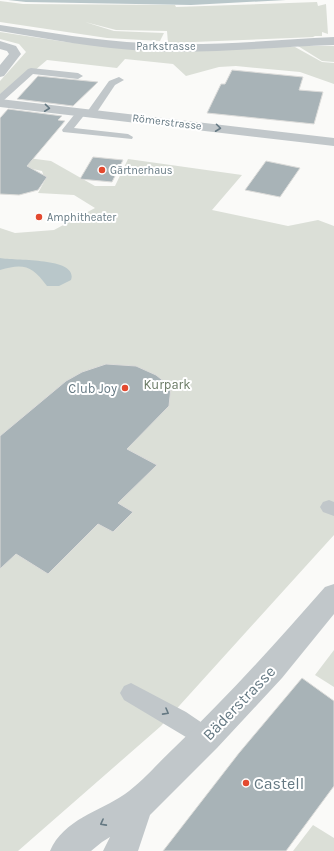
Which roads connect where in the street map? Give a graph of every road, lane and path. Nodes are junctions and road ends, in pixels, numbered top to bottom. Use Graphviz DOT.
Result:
graph roads {
  1 [pos="0,28"];
  2 [pos="328,43"];
  3 [pos="0,45"];
  4 [pos="0,73"];
  5 [pos="78,76"];
  6 [pos="119,80"];
  7 [pos="0,99"];
  8 [pos="0,103"];
  9 [pos="87,113"];
  10 [pos="128,137"];
  11 [pos="334,142"];
  12 [pos="334,596"];
  13 [pos="131,693"];
  14 [pos="206,738"];
  15 [pos="137,805"];
  16 [pos="67,851"];
  17 [pos="120,851"];
  1 -- 2 [label="street, Parkstrasse"];
  3 -- 4 [label="street"];
  5 -- 7 [label="lane"];
  6 -- 9 [label="lane"];
  8 -- 9 [label="street, Römerstrasse, one-way"];
  9 -- 10 [label="lane"];
  9 -- 11 [label="street, Römerstrasse, one-way"];
  12 -- 14 [label="street, Bäderstrasse"];
  13 -- 14 [label="lane, one-way"];
  14 -- 15 [label="street, Bäderstrasse"];
  15 -- 16 [label="street, Bäderstrasse, one-way"];
  15 -- 17 [label="street, Bäderstrasse"];
}
